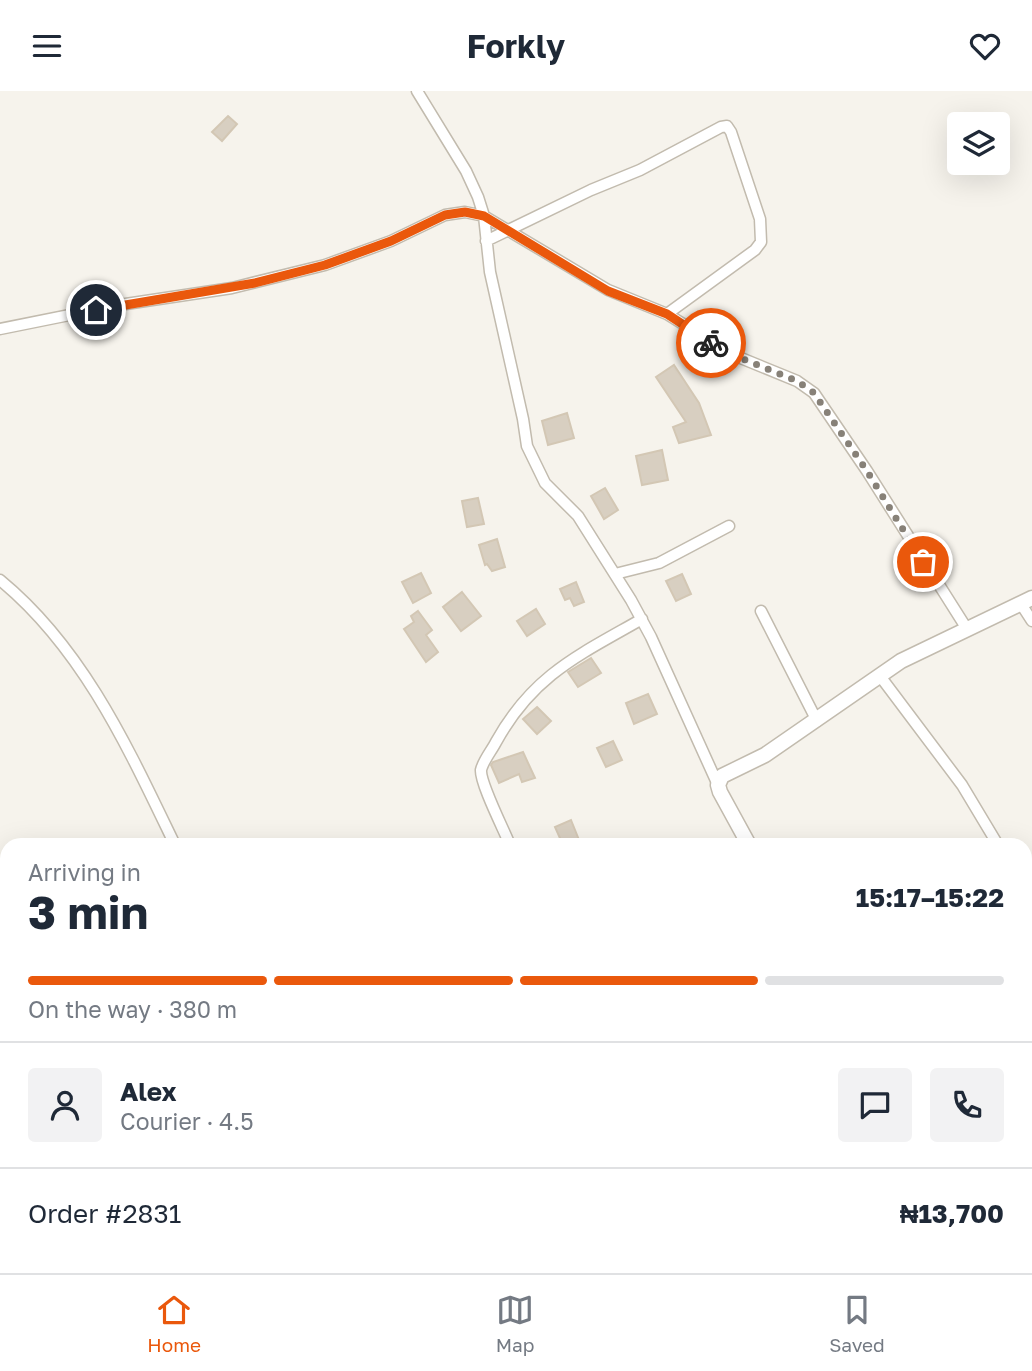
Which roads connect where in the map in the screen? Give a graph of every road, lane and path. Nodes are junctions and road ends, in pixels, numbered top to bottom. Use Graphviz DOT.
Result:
graph roads {
  1 [pos="417,91"];
  2 [pos="484,216"];
  3 [pos="509,231"];
  4 [pos="486,241"];
  5 [pos="667,314"];
  6 [pos="0,329"];
  7 [pos="729,526"];
  8 [pos="615,574"];
  9 [pos="0,580"];
  10 [pos="1026,601"];
  11 [pos="761,611"];
  12 [pos="642,619"];
  13 [pos="1032,621"];
  14 [pos="967,629"];
  15 [pos="880,676"];
  16 [pos="817,721"];
  17 [pos="718,785"];
  18 [pos="173,838"];
  19 [pos="507,838"];
  20 [pos="745,838"];
  21 [pos="994,838"];
  1 -- 2 [label="street"];
  2 -- 3 [label="street"];
  2 -- 4 [label="street"];
  2 -- 6 [label="street"];
  3 -- 4 [label="street"];
  3 -- 5 [label="street"];
  3 -- 5 [label="street"];
  4 -- 8 [label="street"];
  5 -- 14 [label="street"];
  7 -- 8 [label="street"];
  8 -- 12 [label="street"];
  9 -- 18 [label="street"];
  10 -- 13 [label="street"];
  10 -- 14 [label="street"];
  11 -- 16 [label="street"];
  12 -- 17 [label="street"];
  12 -- 19 [label="street"];
  14 -- 15 [label="street"];
  15 -- 16 [label="street"];
  15 -- 21 [label="street"];
  16 -- 17 [label="street"];
  17 -- 20 [label="street"];
}
